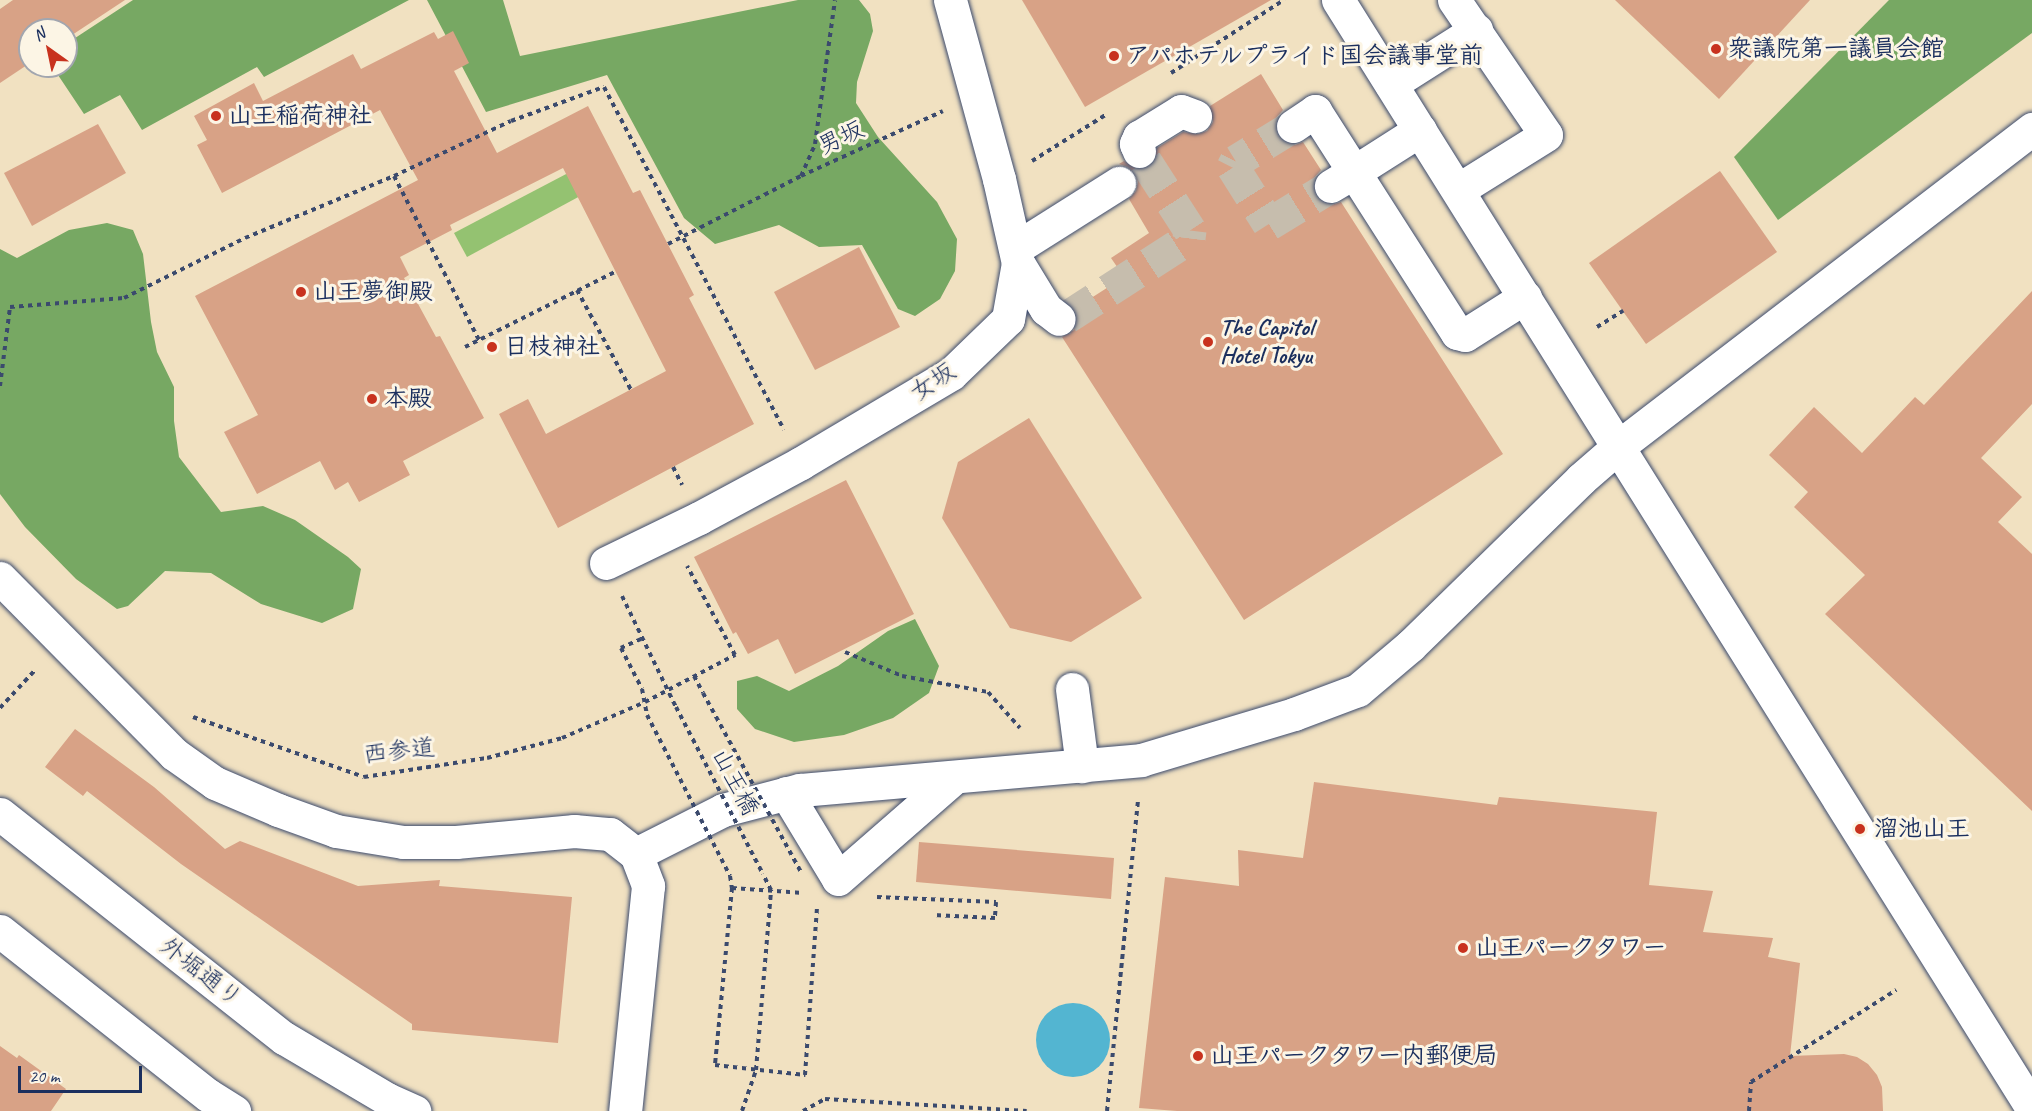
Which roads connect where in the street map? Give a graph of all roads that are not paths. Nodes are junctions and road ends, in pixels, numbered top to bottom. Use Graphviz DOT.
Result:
graph roads {
  1 [pos="950,0"];
  2 [pos="1338,0"];
  3 [pos="1454,0"];
  4 [pos="1476,30"];
  5 [pos="1391,84"];
  6 [pos="1195,116"];
  7 [pos="1293,126"];
  8 [pos="2032,129"];
  9 [pos="1420,130"];
  10 [pos="1139,151"];
  11 [pos="1342,178"];
  12 [pos="1119,183"];
  13 [pos="1458,190"];
  14 [pos="1017,255"];
  15 [pos="1525,297"];
  16 [pos="1059,319"];
  17 [pos="1619,446"];
  18 [pos="606,563"];
  19 [pos="0,578"];
  20 [pos="1072,689"];
  21 [pos="1082,766"];
  22 [pos="955,777"];
  23 [pos="786,793"];
  24 [pos="0,814"];
  25 [pos="636,854"];
  26 [pos="0,931"];
  27 [pos="212,1106"];
  28 [pos="2032,1108"];
  29 [pos="414,1111"];
  30 [pos="625,1111"];
  1 -- 14 [label="street"];
  2 -- 5 [label="street"];
  3 -- 4 [label="street"];
  4 -- 5 [label="street"];
  4 -- 13 [label="street"];
  5 -- 9 [label="street"];
  6 -- 10 [label="street"];
  7 -- 11 [label="street"];
  8 -- 17 [label="street"];
  9 -- 11 [label="street"];
  9 -- 13 [label="street"];
  11 -- 15 [label="street"];
  12 -- 14 [label="street"];
  13 -- 15 [label="street"];
  14 -- 16 [label="street"];
  14 -- 18 [label="street, 女坂"];
  15 -- 17 [label="street"];
  17 -- 21 [label="street"];
  17 -- 28 [label="street"];
  19 -- 25 [label="street"];
  20 -- 21 [label="street"];
  21 -- 22 [label="street"];
  22 -- 23 [label="street"];
  22 -- 23 [label="street"];
  23 -- 25 [label="street"];
  24 -- 29 [label="street, 外堀通り"];
  25 -- 30 [label="street"];
  26 -- 27 [label="street"];
}
